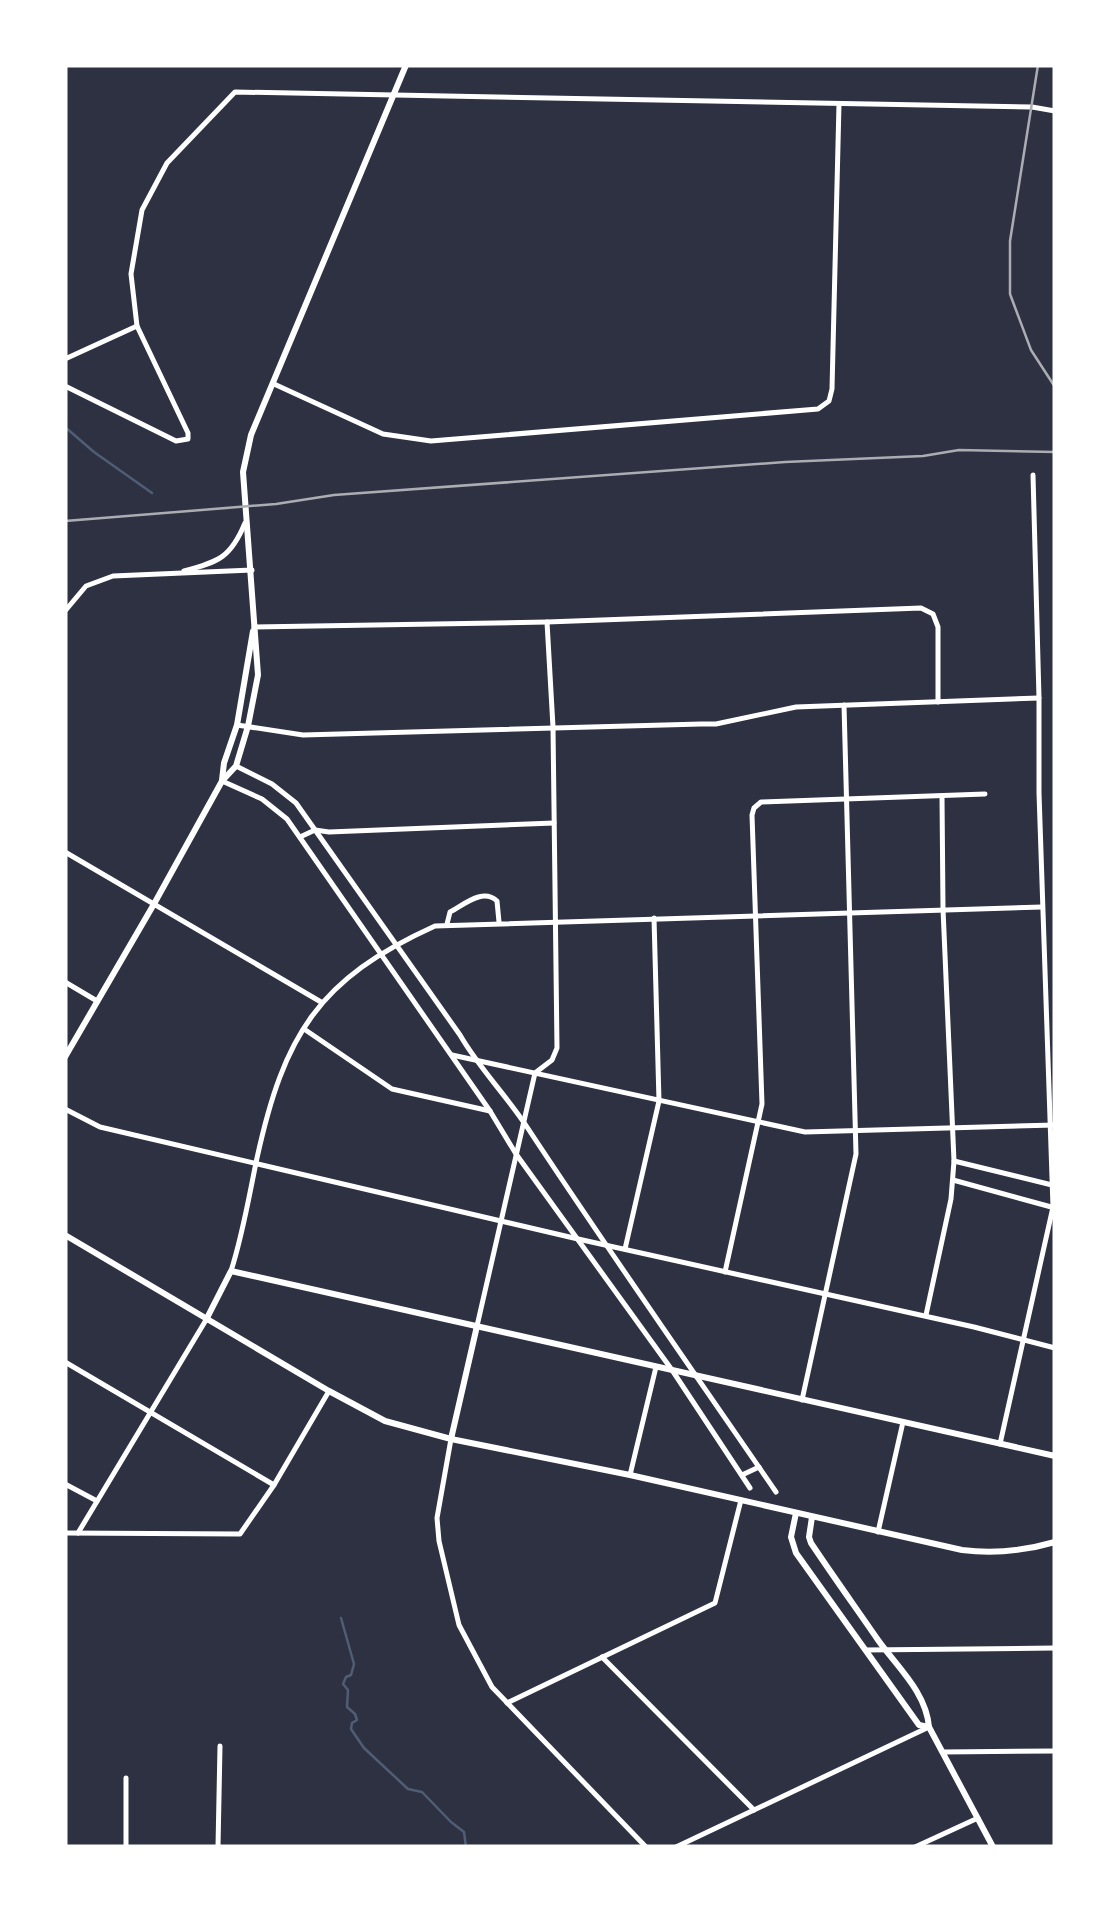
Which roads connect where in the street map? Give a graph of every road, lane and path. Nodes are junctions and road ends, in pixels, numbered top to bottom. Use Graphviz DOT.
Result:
graph roads {
  1 [pos="406,65"];
  2 [pos="392,97"];
  3 [pos="839,104"];
  4 [pos="1055,111"];
  5 [pos="137,326"];
  6 [pos="65,359"];
  7 [pos="274,384"];
  8 [pos="65,386"];
  9 [pos="1033,476"];
  10 [pos="247,520"];
  11 [pos="252,570"];
  12 [pos="176,573"];
  13 [pos="65,611"];
  14 [pos="547,622"];
  15 [pos="254,627"];
  16 [pos="1039,698"];
  17 [pos="938,702"];
  18 [pos="844,705"];
  19 [pos="237,724"];
  20 [pos="248,726"];
  21 [pos="553,727"];
  22 [pos="236,766"];
  23 [pos="222,782"];
  24 [pos="985,794"];
  25 [pos="942,796"];
  26 [pos="846,798"];
  27 [pos="554,823"];
  28 [pos="315,830"];
  29 [pos="300,838"];
  30 [pos="65,852"];
  31 [pos="154,904"];
  32 [pos="1042,907"];
  33 [pos="943,909"];
  34 [pos="849,912"];
  35 [pos="756,915"];
  36 [pos="654,918"];
  37 [pos="556,920"];
  38 [pos="499,922"];
  39 [pos="447,924"];
  40 [pos="396,944"];
  41 [pos="379,954"];
  42 [pos="65,982"];
  43 [pos="98,1001"];
  44 [pos="322,1002"];
  45 [pos="304,1028"];
  46 [pos="451,1054"];
  47 [pos="65,1057"];
  48 [pos="475,1060"];
  49 [pos="535,1073"];
  50 [pos="659,1101"];
  51 [pos="65,1109"];
  52 [pos="490,1112"];
  53 [pos="758,1120"];
  54 [pos="523,1122"];
  55 [pos="1052,1125"];
  56 [pos="951,1127"];
  57 [pos="857,1131"];
  58 [pos="516,1154"];
  59 [pos="256,1162"];
  60 [pos="954,1162"];
  61 [pos="953,1180"];
  62 [pos="1053,1186"];
  63 [pos="1054,1208"];
  64 [pos="501,1220"];
  65 [pos="65,1235"];
  66 [pos="578,1239"];
  67 [pos="605,1245"];
  68 [pos="626,1249"];
  69 [pos="231,1272"];
  70 [pos="726,1272"];
  71 [pos="825,1294"];
  72 [pos="926,1316"];
  73 [pos="206,1320"];
  74 [pos="477,1326"];
  75 [pos="1024,1341"];
  76 [pos="1055,1348"];
  77 [pos="65,1362"];
  78 [pos="656,1367"];
  79 [pos="672,1370"];
  80 [pos="697,1376"];
  81 [pos="329,1392"];
  82 [pos="802,1400"];
  83 [pos="150,1413"];
  84 [pos="903,1422"];
  85 [pos="452,1439"];
  86 [pos="1000,1444"];
  87 [pos="1055,1456"];
  88 [pos="759,1467"];
  89 [pos="630,1475"];
  90 [pos="742,1476"];
  91 [pos="65,1484"];
  92 [pos="274,1486"];
  93 [pos="750,1488"];
  94 [pos="776,1492"];
  95 [pos="741,1500"];
  96 [pos="97,1502"];
  97 [pos="796,1513"];
  98 [pos="812,1516"];
  99 [pos="78,1532"];
  100 [pos="878,1532"];
  101 [pos="65,1533"];
  102 [pos="1055,1542"];
  103 [pos="1055,1648"];
  104 [pos="864,1650"];
  105 [pos="885,1650"];
  106 [pos="602,1657"];
  107 [pos="506,1704"];
  108 [pos="929,1727"];
  109 [pos="220,1746"];
  110 [pos="1055,1751"];
  111 [pos="942,1752"];
  112 [pos="126,1778"];
  113 [pos="754,1810"];
  114 [pos="978,1818"];
  115 [pos="126,1847"];
  116 [pos="218,1847"];
  117 [pos="646,1847"];
  118 [pos="676,1847"];
  119 [pos="915,1847"];
  120 [pos="993,1847"];
  1 -- 2 [label="main road"];
  2 -- 3 [label="street"];
  2 -- 5 [label="street"];
  2 -- 7 [label="main road"];
  3 -- 4 [label="street"];
  3 -- 7 [label="street"];
  5 -- 6 [label="street"];
  5 -- 8 [label="street"];
  7 -- 10 [label="main road"];
  9 -- 16 [label="street"];
  10 -- 11 [label="main road"];
  10 -- 12 [label="street"];
  11 -- 12 [label="street"];
  11 -- 15 [label="main road"];
  12 -- 13 [label="street"];
  14 -- 15 [label="street"];
  14 -- 17 [label="street"];
  14 -- 21 [label="street"];
  15 -- 19 [label="main road"];
  15 -- 20 [label="main road"];
  16 -- 17 [label="street"];
  16 -- 32 [label="street"];
  17 -- 18 [label="street"];
  18 -- 21 [label="street"];
  18 -- 26 [label="street"];
  19 -- 20 [label="street"];
  19 -- 23 [label="main road"];
  20 -- 21 [label="street"];
  20 -- 22 [label="main road"];
  21 -- 27 [label="street"];
  22 -- 23 [label="main road"];
  22 -- 28 [label="street"];
  23 -- 29 [label="street"];
  23 -- 31 [label="main road"];
  24 -- 25 [label="street"];
  25 -- 26 [label="street"];
  25 -- 33 [label="street"];
  26 -- 34 [label="street"];
  26 -- 35 [label="street"];
  27 -- 28 [label="street"];
  27 -- 37 [label="street"];
  28 -- 29 [label="street"];
  28 -- 40 [label="street"];
  29 -- 41 [label="street"];
  30 -- 31 [label="street"];
  31 -- 43 [label="main road"];
  31 -- 44 [label="street"];
  32 -- 33 [label="street"];
  32 -- 55 [label="street"];
  33 -- 34 [label="street"];
  33 -- 56 [label="street"];
  34 -- 35 [label="street"];
  34 -- 57 [label="street"];
  35 -- 36 [label="street"];
  35 -- 53 [label="street"];
  36 -- 37 [label="street"];
  36 -- 50 [label="street"];
  37 -- 38 [label="street"];
  37 -- 49 [label="street"];
  38 -- 39 [label="street"];
  38 -- 39 [label="street"];
  39 -- 40 [label="street"];
  40 -- 41 [label="street"];
  40 -- 48 [label="street"];
  41 -- 44 [label="street"];
  41 -- 46 [label="street"];
  42 -- 43 [label="street"];
  43 -- 47 [label="main road"];
  44 -- 45 [label="street"];
  45 -- 52 [label="street"];
  45 -- 59 [label="street"];
  46 -- 48 [label="street"];
  46 -- 52 [label="street"];
  48 -- 49 [label="street"];
  48 -- 54 [label="street"];
  49 -- 50 [label="street"];
  49 -- 54 [label="street"];
  50 -- 53 [label="street"];
  50 -- 68 [label="street"];
  51 -- 59 [label="street"];
  52 -- 58 [label="street"];
  53 -- 57 [label="street"];
  53 -- 70 [label="street"];
  54 -- 58 [label="street"];
  54 -- 67 [label="street"];
  55 -- 56 [label="street"];
  55 -- 62 [label="street"];
  56 -- 57 [label="street"];
  56 -- 60 [label="street"];
  57 -- 71 [label="street"];
  58 -- 64 [label="street"];
  58 -- 66 [label="street"];
  59 -- 64 [label="street"];
  59 -- 69 [label="street"];
  60 -- 61 [label="street"];
  60 -- 62 [label="street"];
  61 -- 63 [label="street"];
  61 -- 72 [label="street"];
  62 -- 63 [label="street"];
  63 -- 75 [label="street"];
  64 -- 66 [label="street"];
  64 -- 74 [label="street"];
  65 -- 73 [label="main road"];
  66 -- 67 [label="street"];
  66 -- 79 [label="street"];
  67 -- 68 [label="street"];
  67 -- 80 [label="street"];
  68 -- 70 [label="street"];
  69 -- 73 [label="main road"];
  69 -- 74 [label="main road"];
  70 -- 71 [label="street"];
  71 -- 72 [label="street"];
  71 -- 82 [label="street"];
  72 -- 75 [label="street"];
  73 -- 81 [label="main road"];
  73 -- 83 [label="street"];
  74 -- 78 [label="main road"];
  74 -- 85 [label="main road"];
  75 -- 76 [label="street"];
  75 -- 86 [label="street"];
  77 -- 83 [label="street"];
  78 -- 79 [label="main road"];
  78 -- 89 [label="street"];
  79 -- 80 [label="main road"];
  79 -- 90 [label="street"];
  80 -- 82 [label="main road"];
  80 -- 88 [label="street"];
  81 -- 85 [label="main road"];
  81 -- 92 [label="street"];
  82 -- 84 [label="main road"];
  83 -- 92 [label="street"];
  83 -- 96 [label="street"];
  84 -- 86 [label="main road"];
  84 -- 100 [label="street"];
  85 -- 89 [label="main road"];
  85 -- 107 [label="street"];
  86 -- 87 [label="main road"];
  88 -- 90 [label="street"];
  88 -- 94 [label="street"];
  89 -- 95 [label="main road"];
  90 -- 93 [label="street"];
  91 -- 96 [label="street"];
  92 -- 99 [label="street"];
  95 -- 97 [label="main road"];
  95 -- 106 [label="street"];
  96 -- 99 [label="street"];
  97 -- 98 [label="main road"];
  97 -- 104 [label="main road"];
  98 -- 100 [label="main road"];
  98 -- 105 [label="main road"];
  99 -- 101 [label="street"];
  100 -- 102 [label="main road"];
  103 -- 105 [label="street"];
  104 -- 105 [label="street"];
  104 -- 108 [label="main road"];
  105 -- 108 [label="main road"];
  106 -- 107 [label="street"];
  106 -- 113 [label="street"];
  107 -- 117 [label="street"];
  108 -- 111 [label="main road"];
  108 -- 113 [label="street"];
  109 -- 116 [label="street"];
  110 -- 111 [label="street"];
  111 -- 114 [label="main road"];
  112 -- 115 [label="street"];
  113 -- 118 [label="street"];
  114 -- 119 [label="street"];
  114 -- 120 [label="main road"];
}
